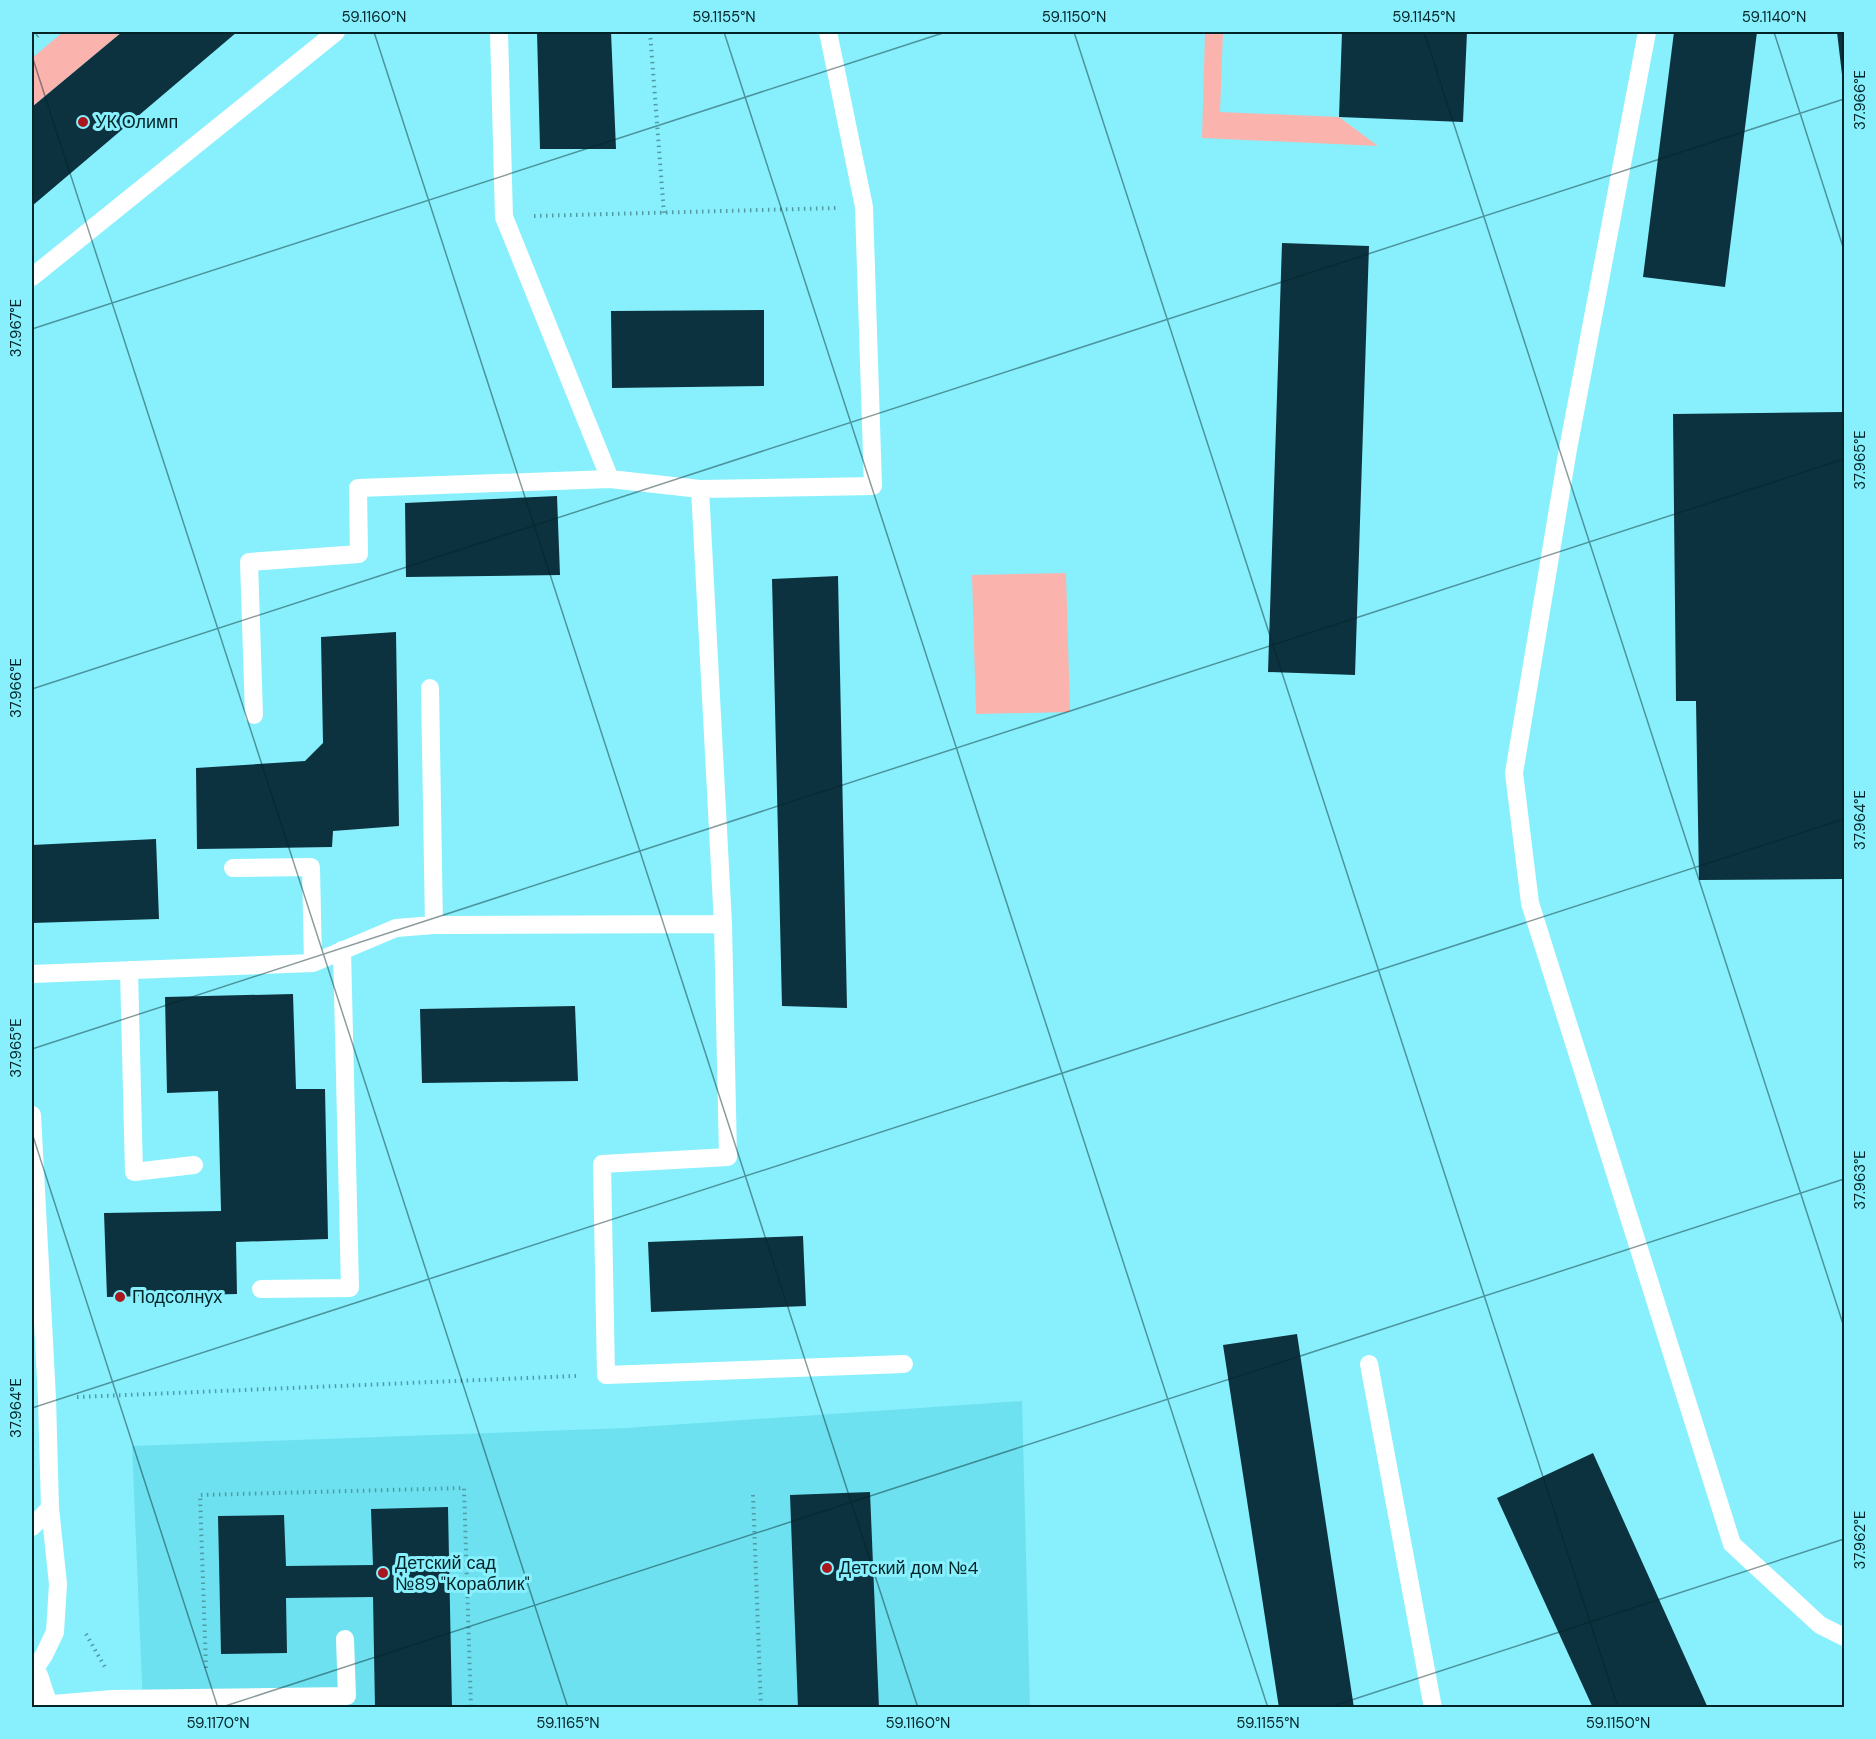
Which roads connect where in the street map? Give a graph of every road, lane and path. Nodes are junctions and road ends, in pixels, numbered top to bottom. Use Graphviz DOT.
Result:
graph roads {
  1 [pos="42,32"];
  2 [pos="336,32"];
  3 [pos="499,32"];
  4 [pos="650,32"];
  5 [pos="828,32"];
  6 [pos="1647,32"];
  7 [pos="32,40"];
  8 [pos="864,207"];
  9 [pos="664,214"];
  10 [pos="504,217"];
  11 [pos="32,277"];
  12 [pos="610,479"];
  13 [pos="700,489"];
  14 [pos="430,688"];
  15 [pos="254,715"];
  16 [pos="233,868"];
  17 [pos="723,924"];
  18 [pos="434,925"];
  19 [pos="342,950"];
  20 [pos="314,963"];
  21 [pos="129,970"];
  22 [pos="32,974"];
  23 [pos="32,1115"];
  24 [pos="194,1165"];
  25 [pos="33,1181"];
  26 [pos="261,1289"];
  27 [pos="904,1364"];
  28 [pos="1369,1364"];
  29 [pos="606,1375"];
  30 [pos="47,1398"];
  31 [pos="753,1495"];
  32 [pos="50,1508"];
  33 [pos="32,1527"];
  34 [pos="1845,1637"];
  35 [pos="345,1639"];
  36 [pos="32,1673"];
  37 [pos="38,1697"];
  38 [pos="207,1698"];
  39 [pos="471,1707"];
  40 [pos="761,1707"];
  41 [pos="1432,1707"];
  1 -- 7 [label="path"];
  2 -- 11 [label="lane"];
  3 -- 10 [label="lane"];
  4 -- 9 [label="path"];
  5 -- 8 [label="lane"];
  6 -- 34 [label="lane"];
  8 -- 9 [label="path"];
  8 -- 13 [label="lane"];
  9 -- 10 [label="path"];
  10 -- 12 [label="lane"];
  12 -- 13 [label="lane"];
  12 -- 15 [label="lane"];
  13 -- 17 [label="lane"];
  14 -- 18 [label="lane"];
  16 -- 20 [label="lane"];
  17 -- 18 [label="lane"];
  17 -- 29 [label="lane"];
  18 -- 19 [label="lane"];
  19 -- 20 [label="lane"];
  19 -- 26 [label="lane"];
  20 -- 21 [label="lane"];
  21 -- 22 [label="lane"];
  21 -- 24 [label="lane"];
  23 -- 25 [label="lane"];
  25 -- 30 [label="lane"];
  27 -- 29 [label="lane"];
  28 -- 41 [label="lane"];
  29 -- 30 [label="path"];
  30 -- 32 [label="lane"];
  31 -- 40 [label="path"];
  32 -- 33 [label="lane"];
  32 -- 36 [label="lane"];
  35 -- 38 [label="lane"];
  37 -- 38 [label="lane"];
  38 -- 39 [label="path"];
}
